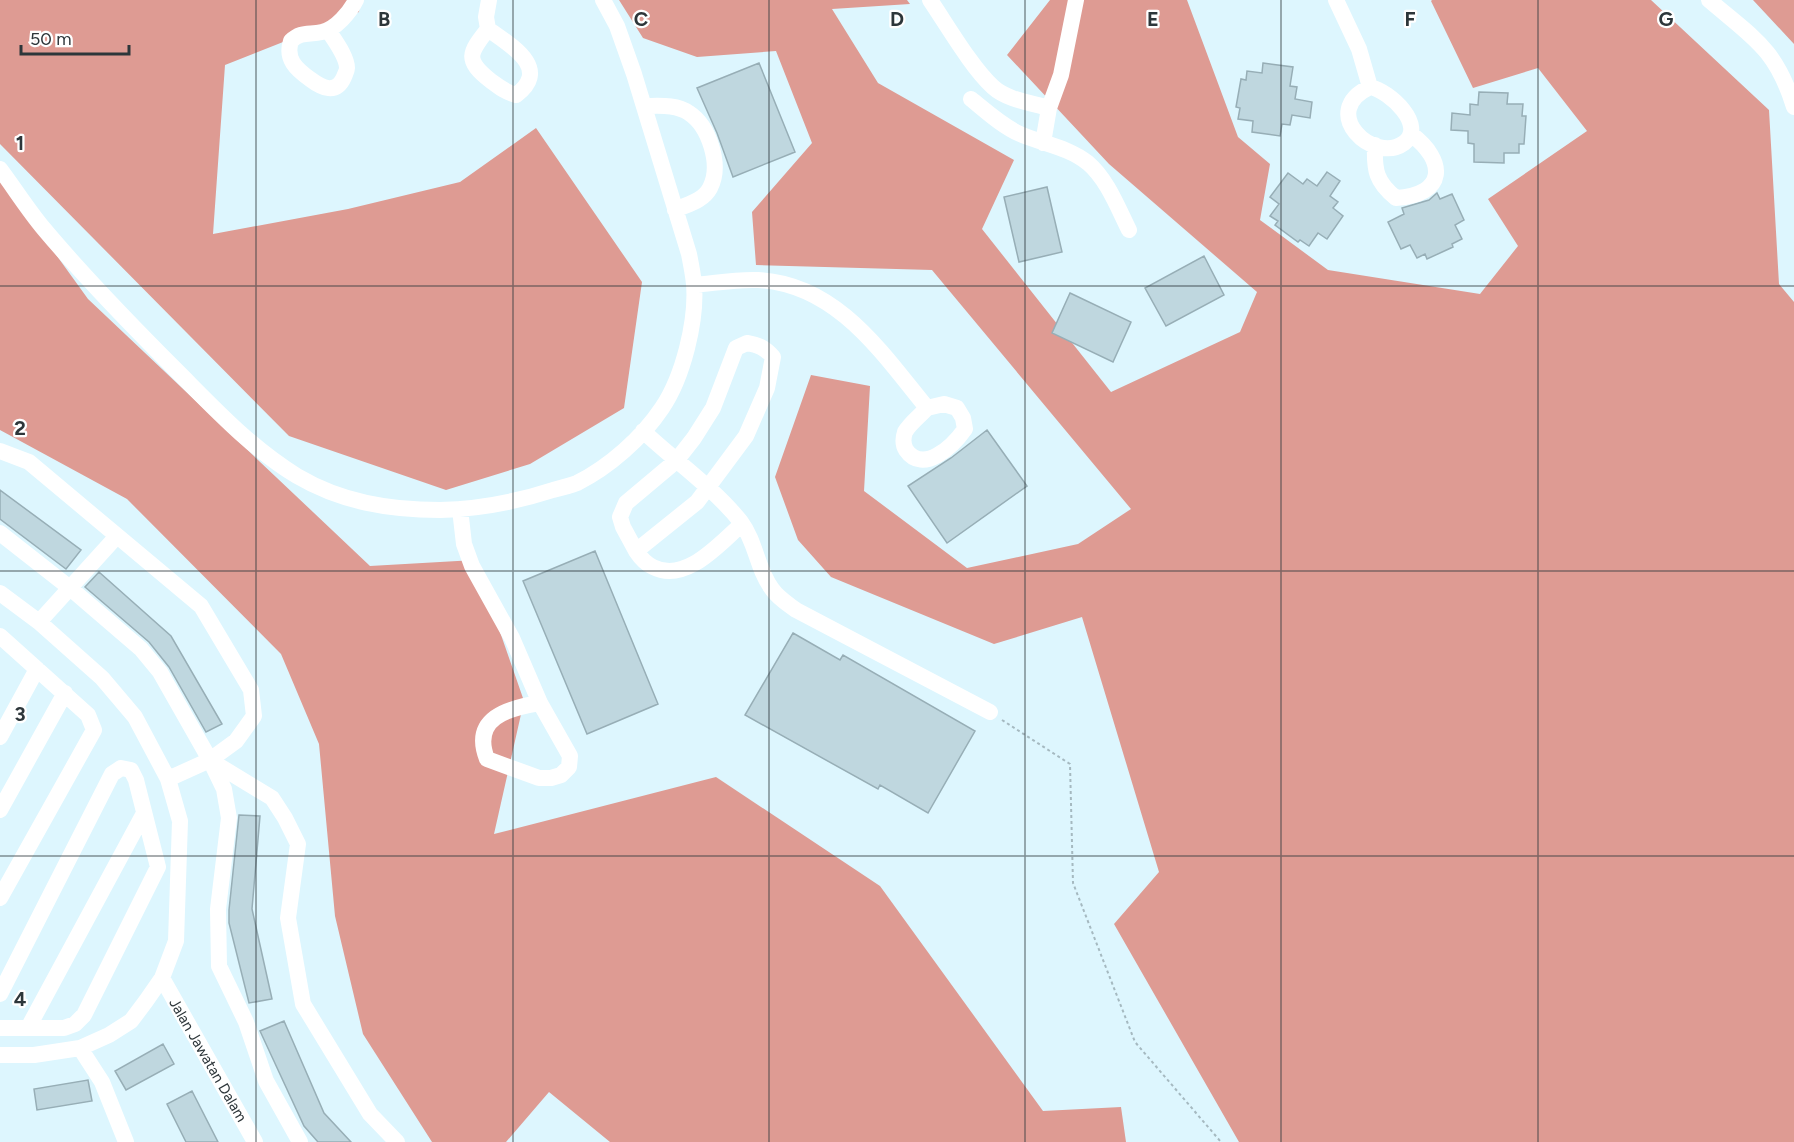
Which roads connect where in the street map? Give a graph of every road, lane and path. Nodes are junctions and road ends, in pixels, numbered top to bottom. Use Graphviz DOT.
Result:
graph roads {
  1 [pos="356,0"];
  2 [pos="489,0"];
  3 [pos="603,0"];
  4 [pos="930,0"];
  5 [pos="1076,0"];
  6 [pos="1336,0"];
  7 [pos="1709,0"];
  8 [pos="489,29"];
  9 [pos="328,30"];
  10 [pos="1371,87"];
  11 [pos="971,99"];
  12 [pos="644,106"];
  13 [pos="1794,106"];
  14 [pos="1049,108"];
  15 [pos="1411,134"];
  16 [pos="1043,143"];
  17 [pos="1375,145"];
  18 [pos="0,169"];
  19 [pos="675,210"];
  20 [pos="1129,230"];
  21 [pos="694,285"];
  22 [pos="927,408"];
  23 [pos="643,431"];
  24 [pos="0,451"];
  25 [pos="676,461"];
  26 [pos="708,489"];
  27 [pos="460,509"];
  28 [pos="742,524"];
  29 [pos="0,533"];
  30 [pos="117,536"];
  31 [pos="636,551"];
  32 [pos="70,588"];
  33 [pos="0,593"];
  34 [pos="39,622"];
  35 [pos="1,638"];
  36 [pos="37,669"];
  37 [pos="64,693"];
  38 [pos="540,703"];
  39 [pos="990,712"];
  40 [pos="0,737"];
  41 [pos="210,760"];
  42 [pos="168,780"];
  43 [pos="0,810"];
  44 [pos="143,814"];
  45 [pos="179,863"];
  46 [pos="158,867"];
  47 [pos="0,898"];
  48 [pos="162,978"];
  49 [pos="0,994"];
  50 [pos="0,1028"];
  51 [pos="28,1028"];
  52 [pos="81,1048"];
  53 [pos="0,1055"];
  54 [pos="296,1141"];
  55 [pos="126,1142"];
  56 [pos="255,1142"];
  57 [pos="397,1142"];
  58 [pos="1221,1142"];
  1 -- 9 [label="street"];
  2 -- 8 [label="street"];
  3 -- 12 [label="street"];
  4 -- 14 [label="street"];
  5 -- 14 [label="street"];
  6 -- 10 [label="street"];
  7 -- 13 [label="street"];
  10 -- 15 [label="street"];
  10 -- 17 [label="street"];
  11 -- 16 [label="street"];
  12 -- 19 [label="street"];
  12 -- 19 [label="street"];
  14 -- 16 [label="street"];
  15 -- 17 [label="street"];
  15 -- 17 [label="street"];
  16 -- 20 [label="street"];
  18 -- 27 [label="street"];
  19 -- 21 [label="street"];
  21 -- 22 [label="street"];
  21 -- 23 [label="street"];
  23 -- 25 [label="street"];
  23 -- 27 [label="street"];
  24 -- 30 [label="street"];
  25 -- 26 [label="street"];
  25 -- 26 [label="street"];
  25 -- 31 [label="street"];
  26 -- 28 [label="street"];
  26 -- 31 [label="street"];
  27 -- 38 [label="street"];
  28 -- 31 [label="street"];
  28 -- 39 [label="street"];
  29 -- 32 [label="street"];
  30 -- 32 [label="street"];
  30 -- 41 [label="street"];
  32 -- 34 [label="street"];
  32 -- 41 [label="street"];
  33 -- 34 [label="street"];
  34 -- 42 [label="street"];
  35 -- 36 [label="street"];
  36 -- 37 [label="street"];
  36 -- 40 [label="street"];
  37 -- 43 [label="street"];
  37 -- 47 [label="street"];
  38 -- 38 [label="street"];
  39 -- 58 [label="path"];
  41 -- 42 [label="street"];
  41 -- 54 [label="street"];
  41 -- 57 [label="street"];
  42 -- 45 [label="street"];
  44 -- 46 [label="street"];
  44 -- 49 [label="street"];
  44 -- 51 [label="street"];
  45 -- 46 [label="street"];
  45 -- 48 [label="street"];
  46 -- 51 [label="street"];
  48 -- 52 [label="street"];
  48 -- 56 [label="street, Jalan Jawatan Dalam"];
  50 -- 51 [label="street"];
  52 -- 53 [label="street"];
  52 -- 55 [label="street"];
}
